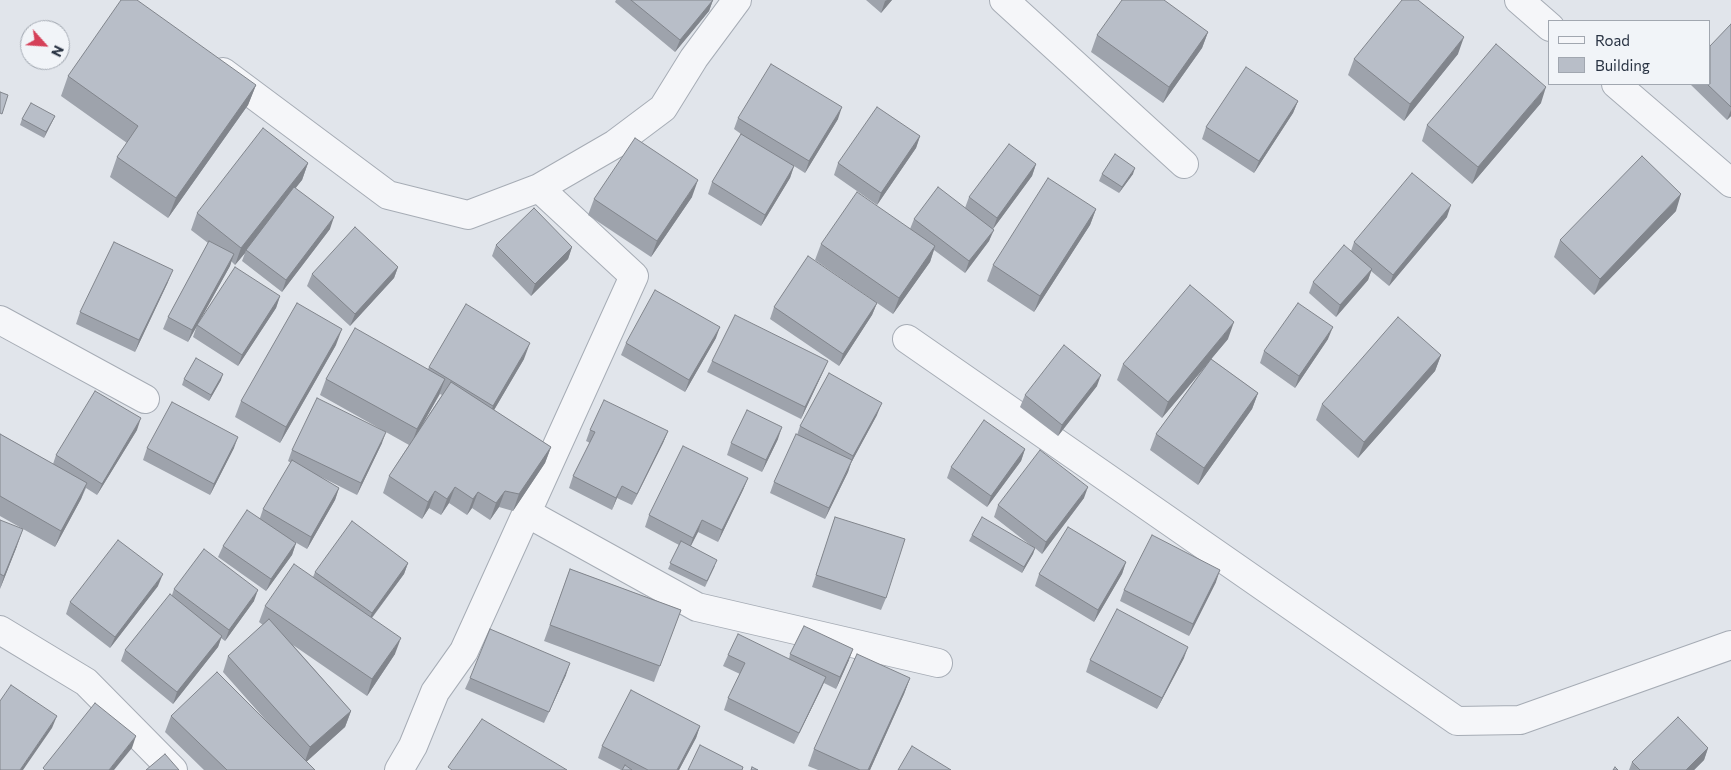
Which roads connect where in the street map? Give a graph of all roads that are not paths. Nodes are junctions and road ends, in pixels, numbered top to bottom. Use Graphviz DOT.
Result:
graph roads {
  1 [pos="738,0"];
  2 [pos="1004,0"];
  3 [pos="1518,0"];
  4 [pos="1548,25"];
  5 [pos="205,59"];
  6 [pos="1617,85"];
  7 [pos="1184,164"];
  8 [pos="1731,183"];
  9 [pos="539,188"];
  10 [pos="0,320"];
  11 [pos="907,339"];
  12 [pos="145,399"];
  13 [pos="527,513"];
  14 [pos="0,630"];
  15 [pos="1731,645"];
  16 [pos="938,663"];
  17 [pos="173,770"];
  18 [pos="399,770"];
  1 -- 9 [label="street"];
  2 -- 7 [label="street"];
  3 -- 4 [label="street"];
  5 -- 9 [label="street"];
  6 -- 8 [label="street"];
  9 -- 13 [label="street"];
  10 -- 12 [label="street"];
  11 -- 15 [label="street"];
  13 -- 16 [label="street"];
  13 -- 18 [label="street"];
  14 -- 17 [label="street"];
}
